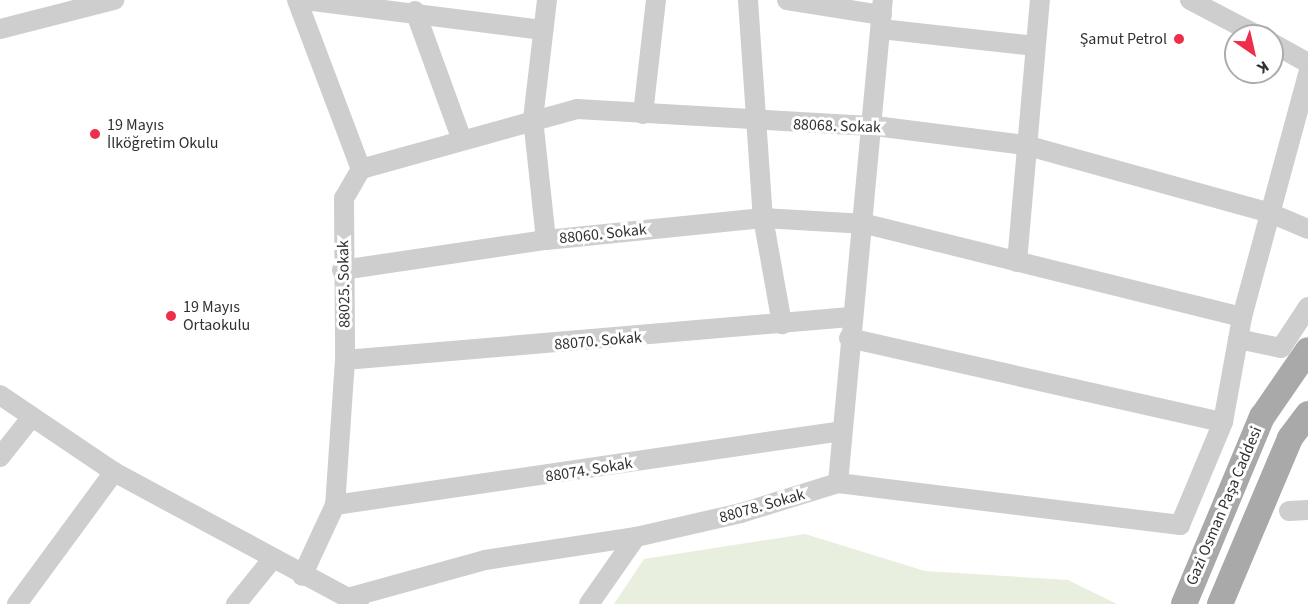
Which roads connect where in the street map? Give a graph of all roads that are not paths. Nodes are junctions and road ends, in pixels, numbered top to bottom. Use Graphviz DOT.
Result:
graph roads {
  1 [pos="114,0"];
  2 [pos="297,0"];
  3 [pos="305,0"];
  4 [pos="547,0"];
  5 [pos="656,0"];
  6 [pos="748,0"];
  7 [pos="787,0"];
  8 [pos="1040,0"];
  9 [pos="1190,0"];
  10 [pos="72,6"];
  11 [pos="1225,9"];
  12 [pos="415,11"];
  13 [pos="882,15"];
  14 [pos="1244,24"];
  15 [pos="0,29"];
  16 [pos="543,30"];
  17 [pos="1035,46"];
  18 [pos="1284,50"];
  19 [pos="1308,63"];
  20 [pos="1308,74"];
  21 [pos="643,114"];
  22 [pos="533,119"];
  23 [pos="759,123"];
  24 [pos="875,126"];
  25 [pos="462,140"];
  26 [pos="1025,145"];
  27 [pos="361,169"];
  28 [pos="1270,213"];
  29 [pos="763,218"];
  30 [pos="866,224"];
  31 [pos="1308,229"];
  32 [pos="546,240"];
  33 [pos="1017,262"];
  34 [pos="342,270"];
  35 [pos="1308,307"];
  36 [pos="850,317"];
  37 [pos="1242,317"];
  38 [pos="782,324"];
  39 [pos="849,338"];
  40 [pos="1238,339"];
  41 [pos="1308,350"];
  42 [pos="345,360"];
  43 [pos="0,396"];
  44 [pos="1308,414"];
  45 [pos="31,418"];
  46 [pos="1223,422"];
  47 [pos="842,431"];
  48 [pos="0,457"];
  49 [pos="114,472"];
  50 [pos="838,483"];
  51 [pos="334,505"];
  52 [pos="636,537"];
  53 [pos="271,561"];
  54 [pos="302,576"];
  55 [pos="354,601"];
  56 [pos="17,604"];
  57 [pos="236,604"];
  58 [pos="589,604"];
  59 [pos="1184,604"];
  60 [pos="1220,604"];
  1 -- 10 [label="street"];
  2 -- 27 [label="street"];
  3 -- 12 [label="street"];
  4 -- 16 [label="street"];
  5 -- 21 [label="street"];
  6 -- 23 [label="street"];
  7 -- 13 [label="street"];
  8 -- 17 [label="street"];
  9 -- 11 [label="street"];
  10 -- 15 [label="street"];
  11 -- 14 [label="street"];
  12 -- 16 [label="street"];
  12 -- 25 [label="street"];
  13 -- 17 [label="street"];
  13 -- 24 [label="street"];
  16 -- 22 [label="street"];
  17 -- 26 [label="street"];
  18 -- 19 [label="street"];
  20 -- 28 [label="street"];
  21 -- 22 [label="street, 88068. Sokak"];
  21 -- 23 [label="street, 88068. Sokak"];
  22 -- 25 [label="street, 88068. Sokak"];
  22 -- 32 [label="street"];
  23 -- 24 [label="street, 88068. Sokak"];
  23 -- 29 [label="street"];
  24 -- 26 [label="street, 88068. Sokak"];
  24 -- 30 [label="street"];
  25 -- 27 [label="street, 88068. Sokak"];
  26 -- 28 [label="street, 88068. Sokak"];
  26 -- 33 [label="street"];
  27 -- 34 [label="street, 88025. Sokak"];
  28 -- 31 [label="street, 88068. Sokak"];
  28 -- 37 [label="street"];
  29 -- 30 [label="street, 88060. Sokak"];
  29 -- 32 [label="street, 88060. Sokak"];
  29 -- 38 [label="street"];
  30 -- 33 [label="street, 88060. Sokak"];
  30 -- 36 [label="street"];
  32 -- 34 [label="street, 88060. Sokak"];
  33 -- 37 [label="street, 88060. Sokak"];
  34 -- 42 [label="street, 88025. Sokak"];
  35 -- 40 [label="street"];
  36 -- 38 [label="street, 88070. Sokak"];
  36 -- 39 [label="street"];
  37 -- 40 [label="street"];
  38 -- 42 [label="street, 88070. Sokak"];
  39 -- 46 [label="street"];
  39 -- 47 [label="street"];
  40 -- 46 [label="street"];
  41 -- 59 [label="main road, Gazi Osman Paşa Caddesi"];
  42 -- 51 [label="street, 88025. Sokak"];
  43 -- 45 [label="street"];
  44 -- 60 [label="main road, Gazi Osman Paşa Caddesi"];
  45 -- 48 [label="street"];
  45 -- 49 [label="street"];
  46 -- 50 [label="street, 88078. Sokak"];
  47 -- 50 [label="street"];
  47 -- 51 [label="street, 88074. Sokak"];
  49 -- 53 [label="street"];
  49 -- 56 [label="street"];
  50 -- 52 [label="street, 88078. Sokak"];
  51 -- 54 [label="street, 88025. Sokak"];
  52 -- 55 [label="street, 88078. Sokak"];
  52 -- 58 [label="street"];
  53 -- 54 [label="street"];
  53 -- 57 [label="street"];
  54 -- 55 [label="street"];
}
